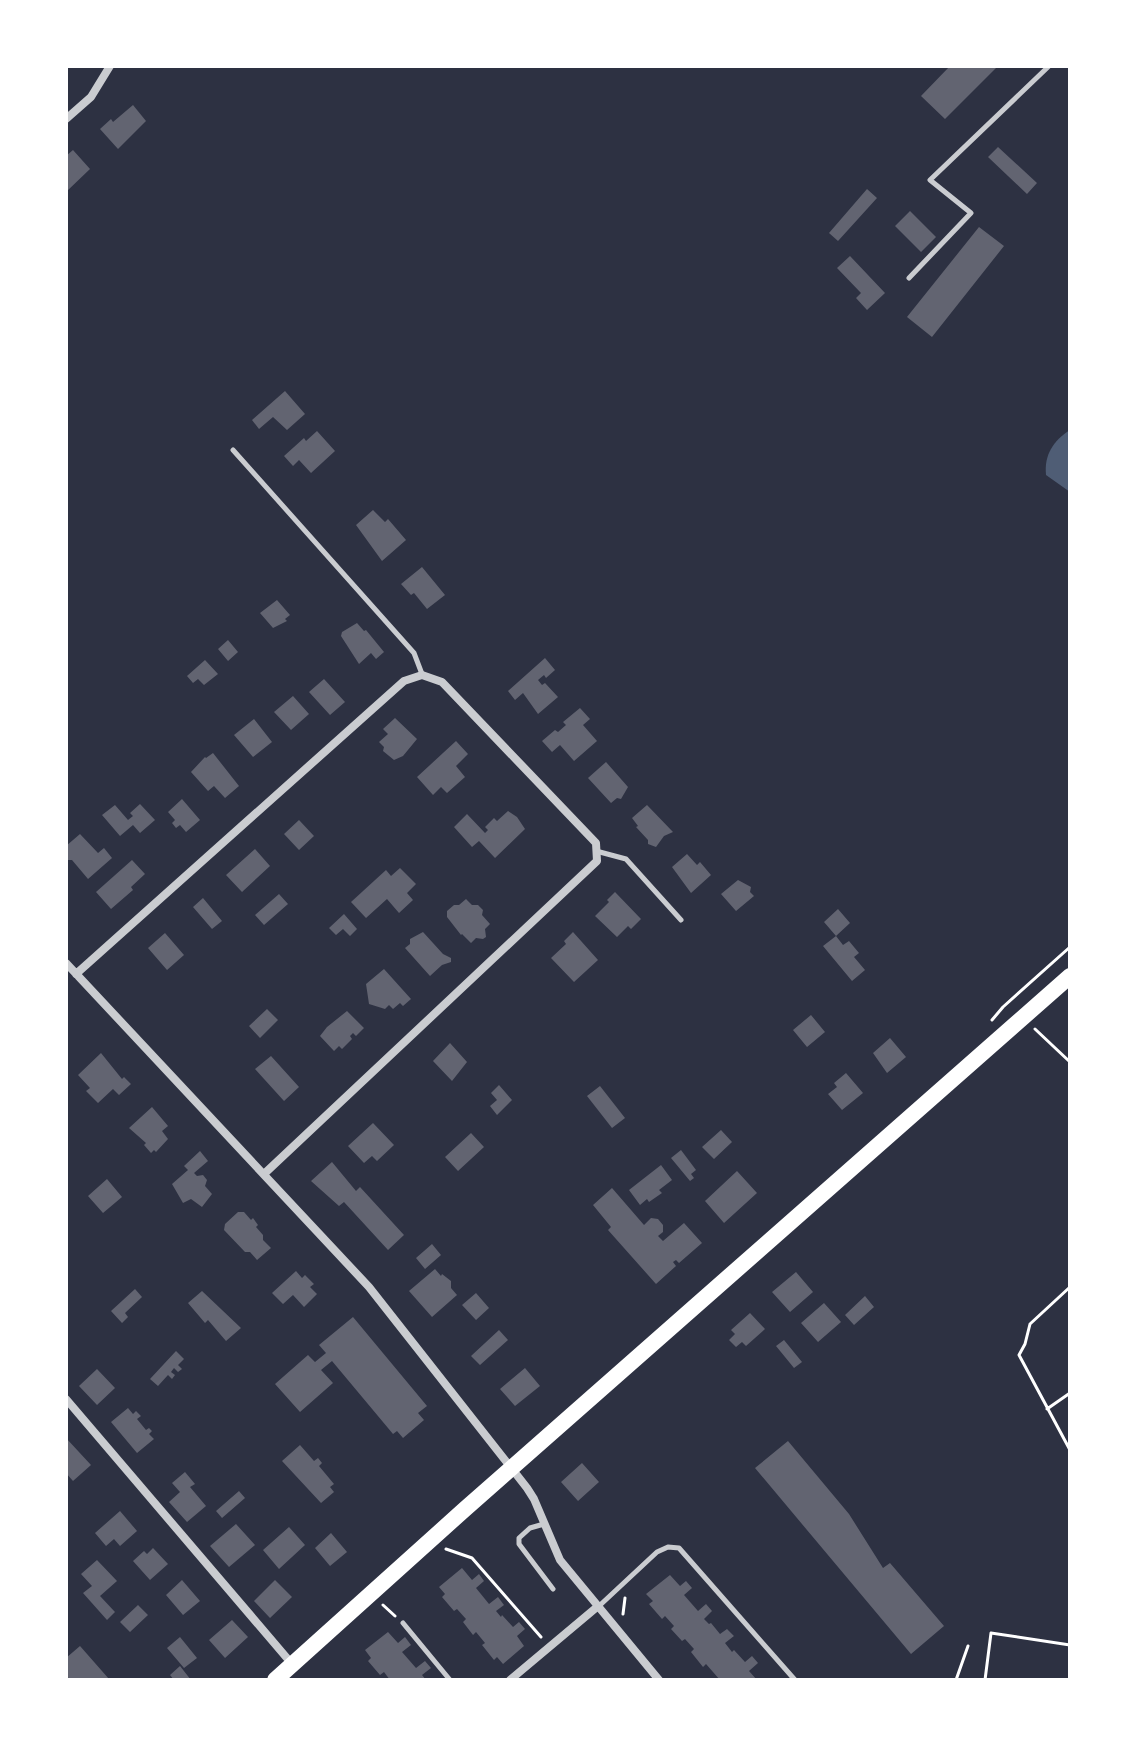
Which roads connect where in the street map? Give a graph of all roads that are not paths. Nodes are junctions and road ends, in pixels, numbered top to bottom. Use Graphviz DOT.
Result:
graph roads {
  1 [pos="110,66"];
  2 [pos="1049,66"];
  3 [pos="66,119"];
  4 [pos="909,278"];
  5 [pos="233,450"];
  6 [pos="422,675"];
  7 [pos="596,851"];
  8 [pos="681,920"];
  9 [pos="66,963"];
  10 [pos="76,974"];
  11 [pos="1070,976"];
  12 [pos="264,1174"];
  13 [pos="66,1399"];
  14 [pos="511,1468"];
  15 [pos="544,1524"];
  16 [pos="553,1589"];
  17 [pos="597,1607"];
  18 [pos="403,1623"];
  19 [pos="292,1664"];
  20 [pos="275,1680"];
  21 [pos="450,1680"];
  22 [pos="510,1680"];
  23 [pos="659,1680"];
  24 [pos="795,1680"];
  1 -- 3 [label="street"];
  2 -- 4 [label="lane"];
  5 -- 6 [label="lane"];
  6 -- 7 [label="street"];
  6 -- 10 [label="street"];
  7 -- 8 [label="lane"];
  7 -- 12 [label="street"];
  9 -- 10 [label="street"];
  10 -- 12 [label="street"];
  11 -- 14 [label="main road"];
  12 -- 14 [label="street"];
  13 -- 19 [label="street"];
  14 -- 15 [label="street"];
  14 -- 19 [label="main road"];
  15 -- 16 [label="lane"];
  15 -- 17 [label="street"];
  17 -- 22 [label="street"];
  17 -- 23 [label="street"];
  17 -- 24 [label="lane"];
  18 -- 21 [label="lane"];
  19 -- 20 [label="main road"];
}
